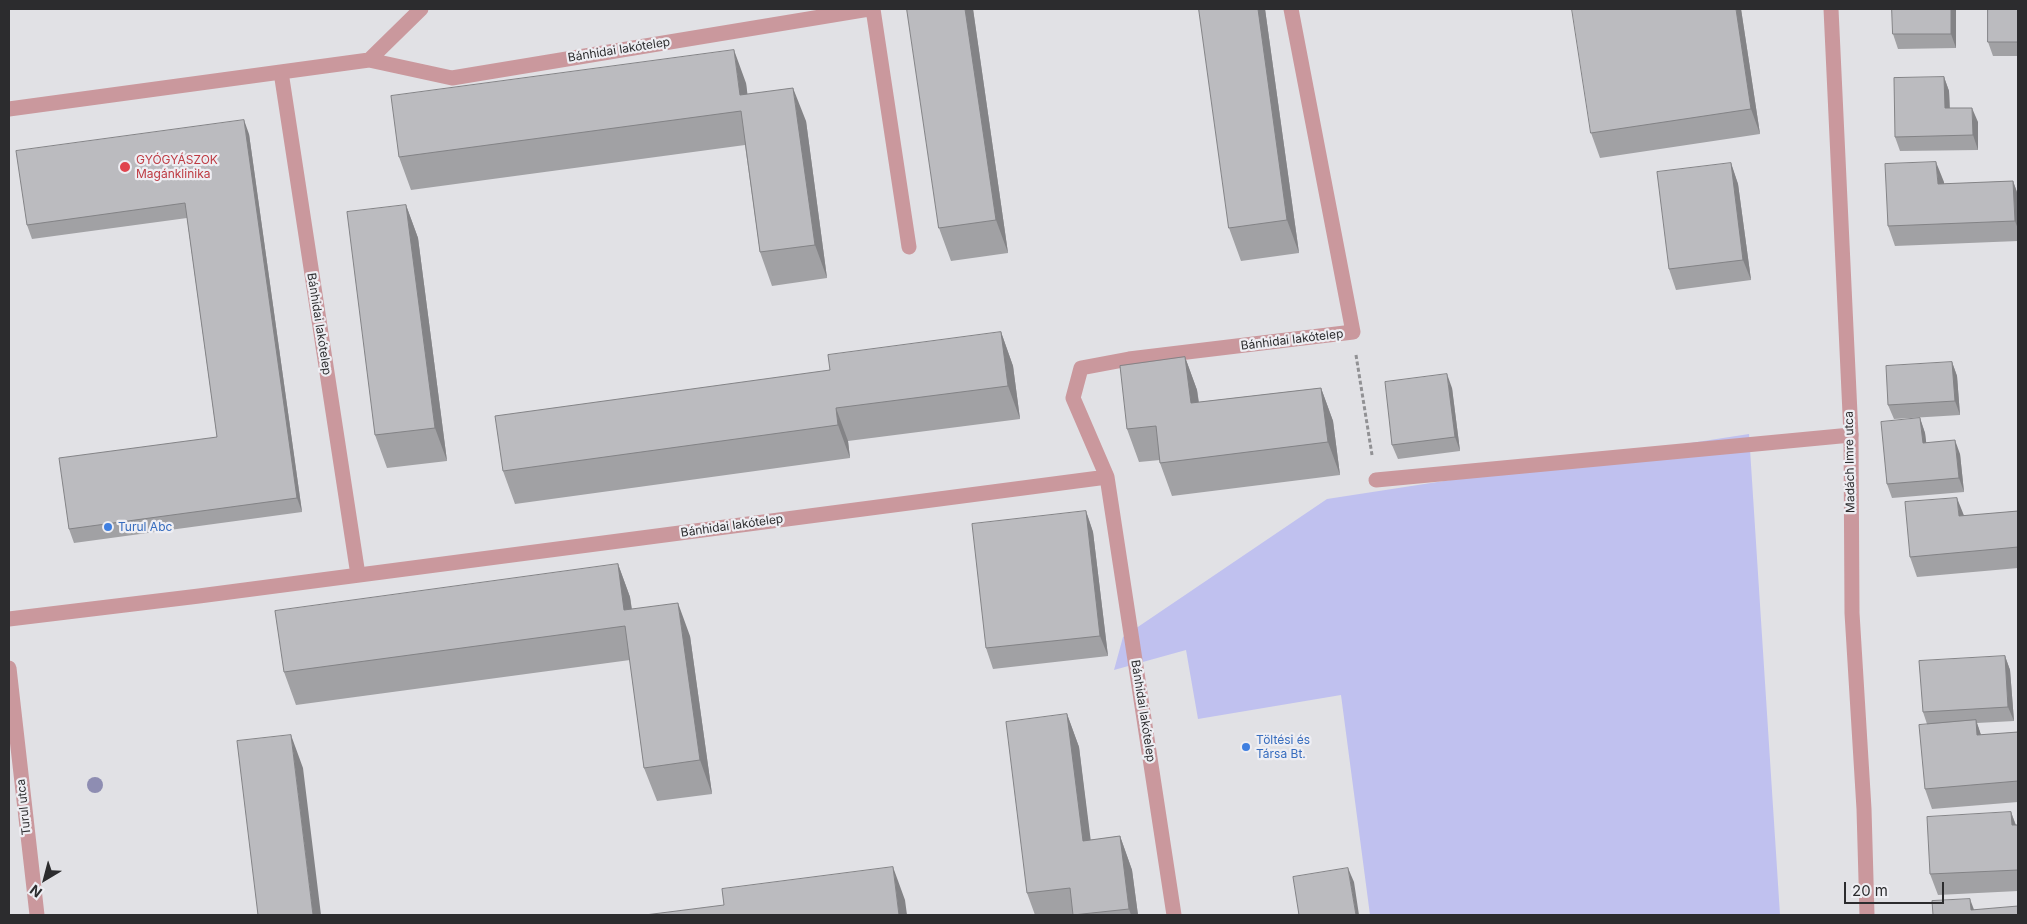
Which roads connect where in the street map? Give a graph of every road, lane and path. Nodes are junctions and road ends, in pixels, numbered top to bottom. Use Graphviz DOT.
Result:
graph roads {
  1 [pos="421,9"];
  2 [pos="871,9"];
  3 [pos="1292,9"];
  4 [pos="1831,9"];
  5 [pos="369,60"];
  6 [pos="281,72"];
  7 [pos="9,109"];
  8 [pos="909,247"];
  9 [pos="1353,332"];
  10 [pos="1851,435"];
  11 [pos="1107,477"];
  12 [pos="1376,480"];
  13 [pos="358,576"];
  14 [pos="9,619"];
  15 [pos="9,668"];
  16 [pos="37,915"];
  17 [pos="1174,915"];
  18 [pos="1867,915"];
  1 -- 5 [label="street"];
  2 -- 5 [label="street, Bánhidai lakótelep"];
  2 -- 8 [label="street, Bánhidai lakótelep"];
  3 -- 9 [label="street, Bánhidai lakótelep"];
  4 -- 10 [label="street, Madách Imre utca"];
  5 -- 6 [label="street, Bánhidai lakótelep"];
  6 -- 7 [label="street, Bánhidai lakótelep"];
  6 -- 13 [label="street, Bánhidai lakótelep"];
  9 -- 11 [label="street, Bánhidai lakótelep"];
  9 -- 12 [label="path"];
  10 -- 12 [label="street"];
  10 -- 18 [label="street, Madách Imre utca"];
  11 -- 13 [label="street, Bánhidai lakótelep"];
  11 -- 17 [label="street, Bánhidai lakótelep"];
  13 -- 14 [label="street, Bánhidai lakótelep"];
  15 -- 16 [label="street, Turul utca"];
}
